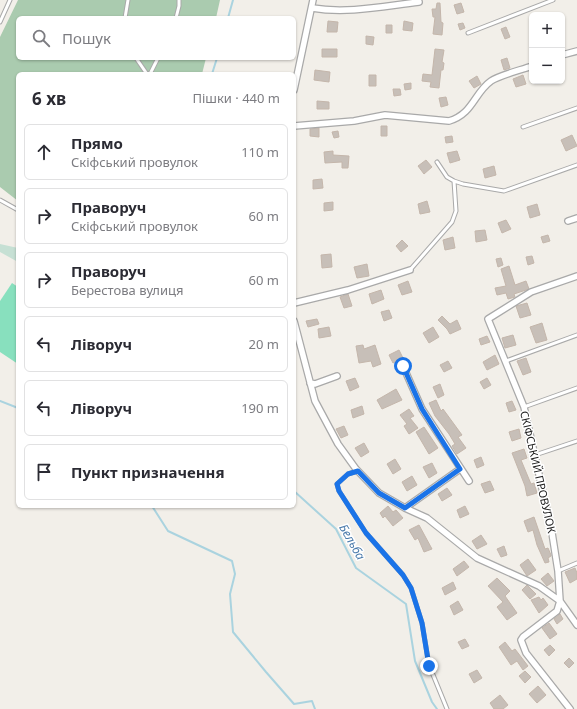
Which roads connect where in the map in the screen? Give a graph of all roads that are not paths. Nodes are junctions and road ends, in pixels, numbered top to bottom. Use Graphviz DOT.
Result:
graph roads {
  1 [pos="10,0"];
  2 [pos="128,0"];
  3 [pos="179,0"];
  4 [pos="313,0"];
  5 [pos="553,0"];
  6 [pos="419,2"];
  7 [pos="312,8"];
  8 [pos="125,16"];
  9 [pos="176,16"];
  10 [pos="0,22"];
  11 [pos="468,33"];
  12 [pos="577,51"];
  13 [pos="565,54"];
  14 [pos="138,60"];
  15 [pos="157,60"];
  16 [pos="529,67"];
  17 [pos="146,72"];
  18 [pos="149,72"];
  19 [pos="296,81"];
  20 [pos="577,108"];
  21 [pos="296,126"];
  22 [pos="522,127"];
  23 [pos="437,162"];
  24 [pos="577,165"];
  25 [pos="454,181"];
  26 [pos="0,200"];
  27 [pos="16,209"];
  28 [pos="577,218"];
  29 [pos="568,221"];
  30 [pos="410,270"];
  31 [pos="577,276"];
  32 [pos="296,303"];
  33 [pos="296,329"];
  34 [pos="577,335"];
  35 [pos="506,361"];
  36 [pos="403,366"];
  37 [pos="337,376"];
  38 [pos="310,383"];
  39 [pos="577,388"];
  40 [pos="524,407"];
  41 [pos="577,441"];
  42 [pos="535,455"];
  43 [pos="460,469"];
  44 [pos="358,471"];
  45 [pos="469,481"];
  46 [pos="405,508"];
  47 [pos="577,563"];
  48 [pos="558,570"];
  49 [pos="560,601"];
  50 [pos="577,625"];
  51 [pos="447,709"];
  52 [pos="570,709"];
  1 -- 10 [label="lane"];
  2 -- 8 [label="lane"];
  3 -- 9 [label="lane"];
  4 -- 7 [label="street"];
  5 -- 11 [label="lane"];
  6 -- 7 [label="street"];
  7 -- 19 [label="street"];
  12 -- 13 [label="street"];
  14 -- 17 [label="lane"];
  15 -- 18 [label="lane"];
  16 -- 21 [label="street"];
  20 -- 22 [label="lane"];
  23 -- 25 [label="lane"];
  24 -- 25 [label="lane"];
  25 -- 30 [label="lane"];
  26 -- 27 [label="lane"];
  28 -- 29 [label="street"];
  30 -- 32 [label="street"];
  31 -- 35 [label="street, СКІФСЬКИЙ ПРОВУЛОК"];
  33 -- 38 [label="street"];
  34 -- 35 [label="lane"];
  35 -- 40 [label="street, СКІФСЬКИЙ ПРОВУЛОК"];
  36 -- 43 [label="street"];
  37 -- 38 [label="street"];
  38 -- 44 [label="street"];
  39 -- 40 [label="lane"];
  40 -- 42 [label="street, СКІФСЬКИЙ ПРОВУЛОК"];
  41 -- 42 [label="lane"];
  42 -- 48 [label="street, СКІФСЬКИЙ ПРОВУЛОК"];
  43 -- 45 [label="street"];
  43 -- 46 [label="street"];
  44 -- 46 [label="street"];
  44 -- 51 [label="lane"];
  46 -- 49 [label="street"];
  47 -- 48 [label="lane"];
  48 -- 49 [label="street, СКІФСЬКИЙ ПРОВУЛОК"];
  49 -- 50 [label="street"];
  49 -- 52 [label="street"];
}
